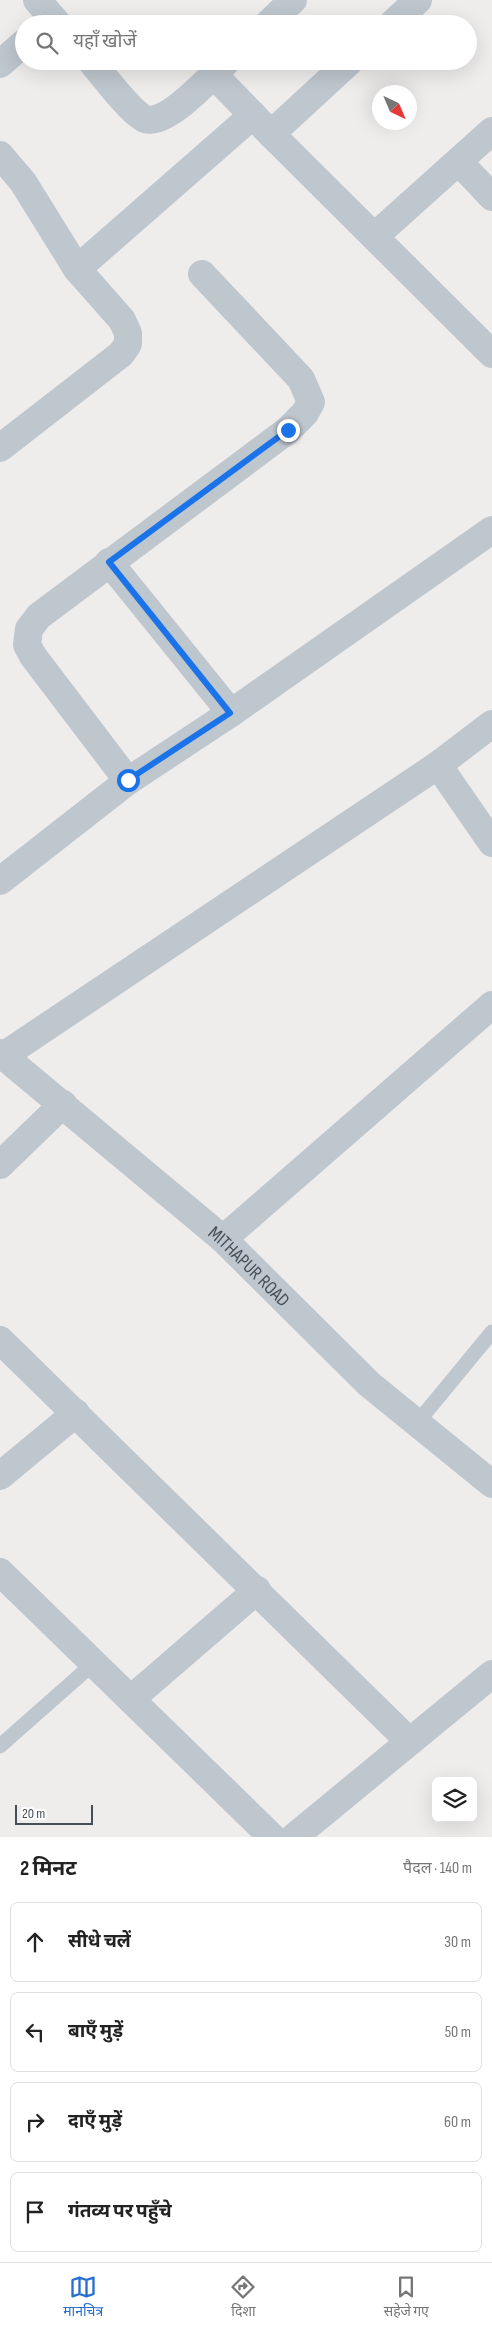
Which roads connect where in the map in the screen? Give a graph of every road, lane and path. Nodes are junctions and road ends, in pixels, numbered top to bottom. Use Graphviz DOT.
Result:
graph roads {
  1 [pos="418,0"];
  2 [pos="291,1"];
  3 [pos="277,15"];
  4 [pos="402,15"];
  5 [pos="15,51"];
  6 [pos="0,64"];
  7 [pos="99,70"];
  8 [pos="218,70"];
  9 [pos="222,70"];
  10 [pos="337,70"];
  11 [pos="262,124"];
  12 [pos="492,131"];
  13 [pos="0,155"];
  14 [pos="459,162"];
  15 [pos="492,197"];
  16 [pos="375,236"];
  17 [pos="77,269"];
  18 [pos="202,274"];
  19 [pos="492,354"];
  20 [pos="0,448"];
  21 [pos="492,530"];
  22 [pos="109,562"];
  23 [pos="230,713"];
  24 [pos="492,724"];
  25 [pos="438,765"];
  26 [pos="128,780"];
  27 [pos="492,843"];
  28 [pos="0,881"];
  29 [pos="492,1005"];
  30 [pos="1,1055"];
  31 [pos="63,1104"];
  32 [pos="0,1165"];
  33 [pos="223,1239"];
  34 [pos="492,1332"];
  35 [pos="0,1340"];
  36 [pos="76,1413"];
  37 [pos="417,1423"];
  38 [pos="0,1476"];
  39 [pos="492,1484"];
  40 [pos="0,1572"];
  41 [pos="256,1590"];
  42 [pos="94,1663"];
  43 [pos="492,1674"];
  44 [pos="131,1699"];
  45 [pos="409,1741"];
  46 [pos="0,1746"];
  47 [pos="272,1837"];
  48 [pos="294,1837"];
  1 -- 4 [label="street"];
  2 -- 3 [label="street"];
  5 -- 6 [label="street"];
  7 -- 8 [label="street"];
  9 -- 11 [label="street"];
  10 -- 11 [label="street"];
  11 -- 16 [label="street"];
  11 -- 17 [label="street"];
  12 -- 14 [label="street"];
  13 -- 17 [label="street"];
  14 -- 15 [label="street"];
  14 -- 16 [label="street"];
  16 -- 19 [label="street"];
  17 -- 20 [label="street"];
  18 -- 22 [label="street"];
  21 -- 23 [label="street"];
  22 -- 23 [label="street"];
  22 -- 26 [label="street"];
  23 -- 26 [label="street"];
  24 -- 25 [label="street"];
  25 -- 27 [label="street"];
  25 -- 30 [label="street"];
  26 -- 28 [label="street"];
  29 -- 33 [label="street"];
  30 -- 31 [label="street, MITHAPUR ROAD"];
  31 -- 32 [label="street"];
  31 -- 33 [label="street, MITHAPUR ROAD"];
  33 -- 37 [label="street, MITHAPUR ROAD"];
  34 -- 37 [label="lane"];
  35 -- 36 [label="street"];
  36 -- 38 [label="street"];
  36 -- 41 [label="street"];
  37 -- 39 [label="street, MITHAPUR ROAD"];
  40 -- 42 [label="street"];
  41 -- 44 [label="street"];
  41 -- 45 [label="street"];
  42 -- 44 [label="street"];
  42 -- 46 [label="lane"];
  43 -- 45 [label="street"];
  44 -- 47 [label="street"];
  45 -- 48 [label="street"];
}
